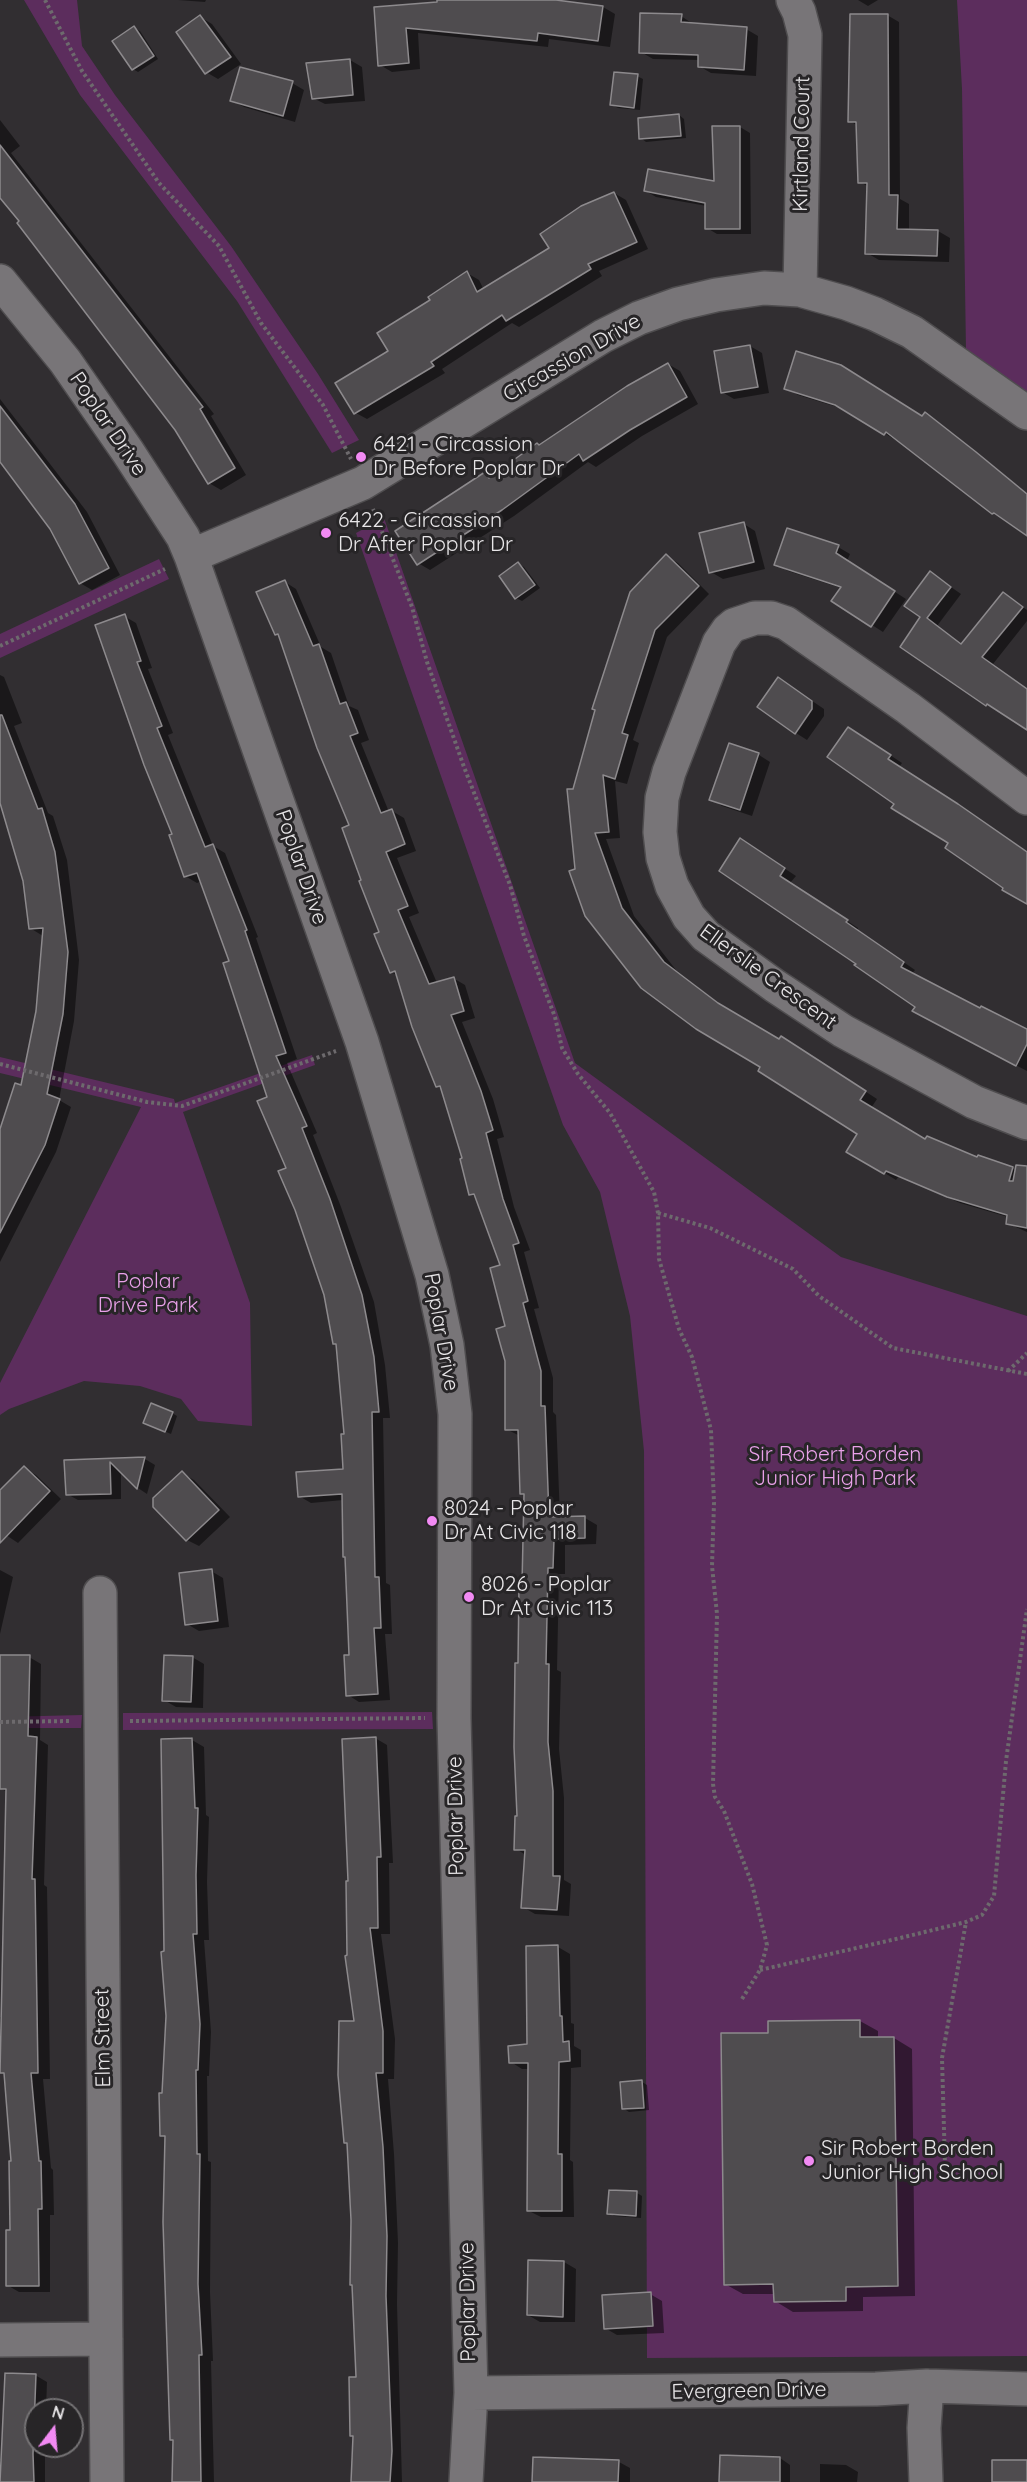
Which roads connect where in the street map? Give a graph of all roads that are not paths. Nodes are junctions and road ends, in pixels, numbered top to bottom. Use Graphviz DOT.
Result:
graph roads {
  1 [pos="793,0"];
  2 [pos="0,281"];
  3 [pos="800,290"];
  4 [pos="1027,413"];
  5 [pos="191,556"];
  6 [pos="1027,798"];
  7 [pos="1027,1123"];
  8 [pos="100,1593"];
  9 [pos="0,2340"];
  10 [pos="106,2340"];
  11 [pos="927,2386"];
  12 [pos="1027,2389"];
  13 [pos="471,2393"];
  14 [pos="107,2482"];
  15 [pos="466,2482"];
  16 [pos="926,2482"];
  1 -- 3 [label="street, Kirtland Court"];
  2 -- 5 [label="street, Poplar Drive"];
  3 -- 4 [label="street, Circassion Drive"];
  3 -- 5 [label="street, Circassion Drive"];
  5 -- 13 [label="street, Poplar Drive"];
  6 -- 7 [label="street, Ellerslie Crescent"];
  8 -- 10 [label="street, Elm Street"];
  9 -- 10 [label="street"];
  10 -- 14 [label="street, Elm Street"];
  11 -- 12 [label="street, Evergreen Drive"];
  11 -- 13 [label="street, Evergreen Drive"];
  11 -- 16 [label="street"];
  13 -- 15 [label="street, Poplar Drive"];
}
